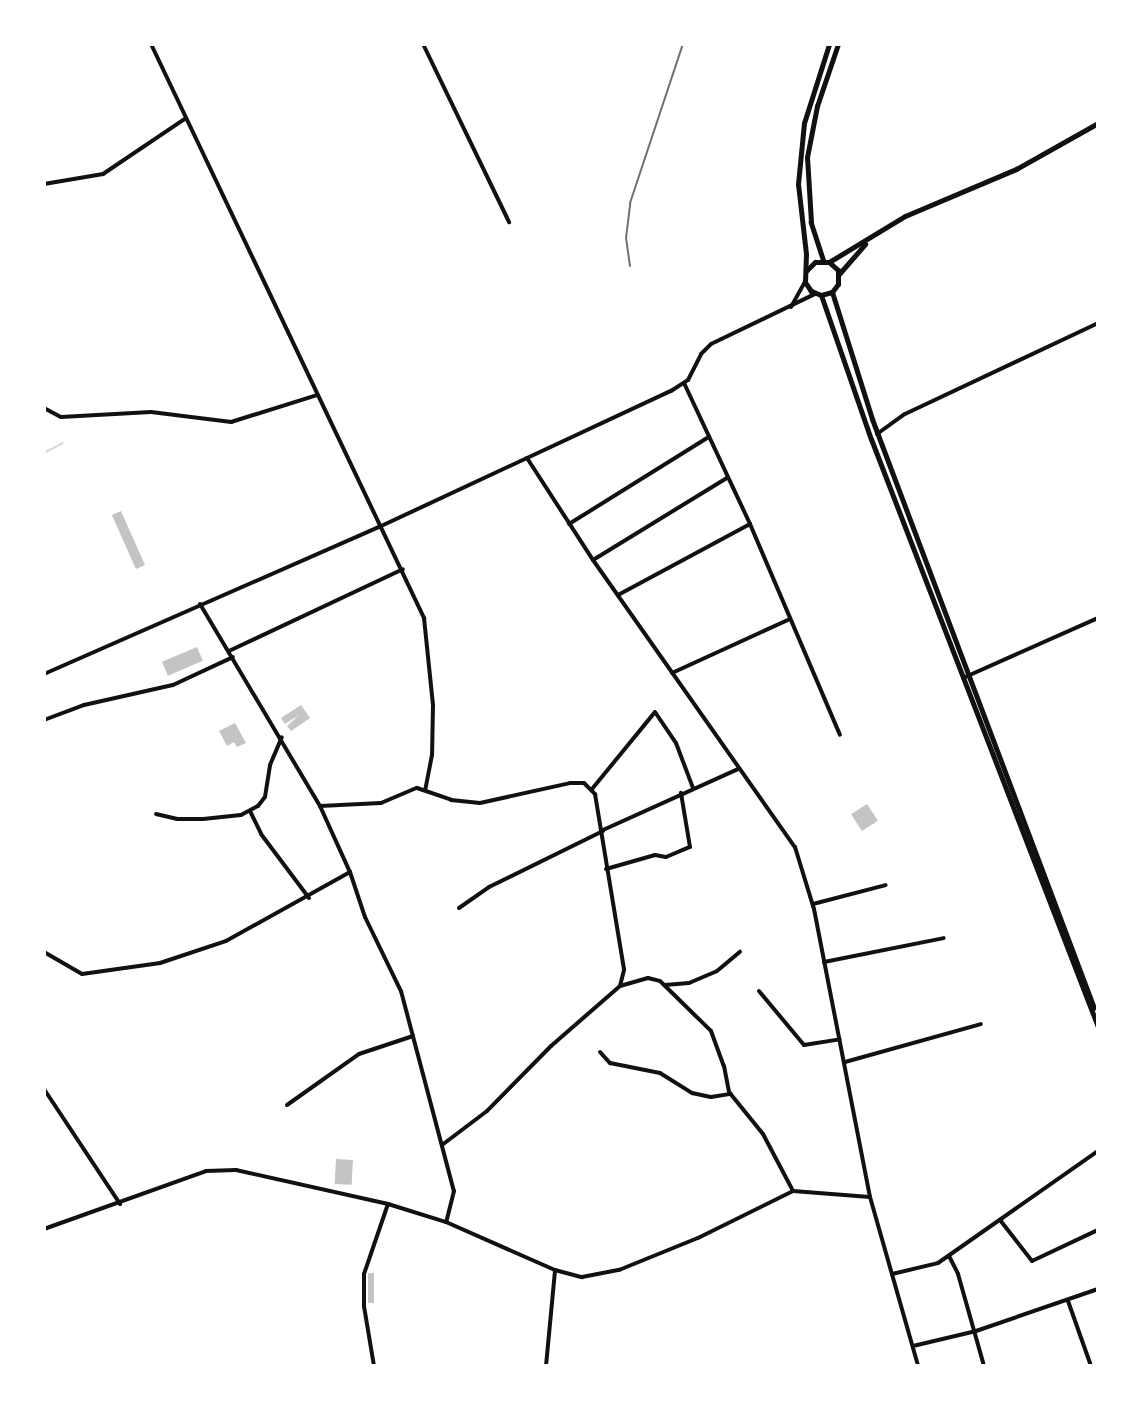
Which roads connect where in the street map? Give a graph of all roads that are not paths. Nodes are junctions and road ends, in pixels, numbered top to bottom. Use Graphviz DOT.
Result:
graph roads {
  1 [pos="151,44"];
  2 [pos="423,44"];
  3 [pos="829,44"];
  4 [pos="838,44"];
  5 [pos="186,118"];
  6 [pos="1098,123"];
  7 [pos="44,184"];
  8 [pos="509,222"];
  9 [pos="868,240"];
  10 [pos="826,261"];
  11 [pos="806,271"];
  12 [pos="839,274"];
  13 [pos="805,282"];
  14 [pos="832,292"];
  15 [pos="818,294"];
  16 [pos="789,309"];
  17 [pos="1098,323"];
  18 [pos="684,383"];
  19 [pos="317,395"];
  20 [pos="44,408"];
  21 [pos="877,434"];
  22 [pos="709,437"];
  23 [pos="527,458"];
  24 [pos="727,478"];
  25 [pos="569,524"];
  26 [pos="750,524"];
  27 [pos="379,527"];
  28 [pos="593,560"];
  29 [pos="403,569"];
  30 [pos="618,595"];
  31 [pos="200,604"];
  32 [pos="1098,618"];
  33 [pos="788,620"];
  34 [pos="229,651"];
  35 [pos="233,657"];
  36 [pos="672,673"];
  37 [pos="44,674"];
  38 [pos="966,677"];
  39 [pos="44,720"];
  40 [pos="840,735"];
  41 [pos="282,737"];
  42 [pos="738,769"];
  43 [pos="693,788"];
  44 [pos="592,789"];
  45 [pos="425,790"];
  46 [pos="681,793"];
  47 [pos="320,806"];
  48 [pos="250,811"];
  49 [pos="156,814"];
  50 [pos="603,831"];
  51 [pos="606,869"];
  52 [pos="350,872"];
  53 [pos="886,885"];
  54 [pos="309,898"];
  55 [pos="813,904"];
  56 [pos="459,908"];
  57 [pos="944,938"];
  58 [pos="44,952"];
  59 [pos="740,952"];
  60 [pos="824,962"];
  61 [pos="665,985"];
  62 [pos="620,986"];
  63 [pos="759,991"];
  64 [pos="1098,1018"];
  65 [pos="981,1024"];
  66 [pos="1098,1027"];
  67 [pos="413,1036"];
  68 [pos="840,1039"];
  69 [pos="600,1052"];
  70 [pos="845,1062"];
  71 [pos="44,1089"];
  72 [pos="731,1094"];
  73 [pos="287,1105"];
  74 [pos="442,1145"];
  75 [pos="1098,1151"];
  76 [pos="793,1191"];
  77 [pos="870,1197"];
  78 [pos="120,1204"];
  79 [pos="388,1204"];
  80 [pos="1000,1220"];
  81 [pos="446,1222"];
  82 [pos="44,1229"];
  83 [pos="1098,1230"];
  84 [pos="949,1256"];
  85 [pos="555,1270"];
  86 [pos="892,1274"];
  87 [pos="1098,1289"];
  88 [pos="1068,1300"];
  89 [pos="976,1331"];
  90 [pos="912,1346"];
  91 [pos="374,1366"];
  92 [pos="546,1366"];
  93 [pos="918,1366"];
  94 [pos="984,1366"];
  95 [pos="1091,1366"];
  1 -- 5 [label="street"];
  2 -- 8 [label="street"];
  3 -- 11 [label="main road"];
  4 -- 10 [label="main road"];
  5 -- 7 [label="street"];
  5 -- 19 [label="street"];
  6 -- 9 [label="main road"];
  9 -- 10 [label="main road"];
  9 -- 12 [label="main road"];
  10 -- 11 [label="main road"];
  10 -- 12 [label="main road"];
  11 -- 13 [label="main road"];
  12 -- 14 [label="main road"];
  13 -- 15 [label="main road"];
  13 -- 16 [label="street"];
  14 -- 15 [label="main road"];
  14 -- 21 [label="main road"];
  15 -- 16 [label="street"];
  15 -- 38 [label="main road"];
  16 -- 18 [label="street"];
  17 -- 21 [label="street"];
  18 -- 22 [label="street"];
  18 -- 23 [label="street"];
  19 -- 20 [label="street"];
  19 -- 27 [label="street"];
  21 -- 38 [label="main road"];
  22 -- 24 [label="street"];
  22 -- 25 [label="street"];
  23 -- 25 [label="street"];
  23 -- 27 [label="street"];
  24 -- 26 [label="street"];
  24 -- 28 [label="street"];
  25 -- 28 [label="street"];
  26 -- 30 [label="street"];
  26 -- 33 [label="street"];
  27 -- 29 [label="street"];
  27 -- 31 [label="street"];
  28 -- 30 [label="street"];
  29 -- 34 [label="street"];
  29 -- 45 [label="street"];
  30 -- 36 [label="street"];
  31 -- 34 [label="street"];
  31 -- 37 [label="street"];
  32 -- 38 [label="street"];
  33 -- 36 [label="street"];
  33 -- 40 [label="street"];
  34 -- 35 [label="street"];
  35 -- 39 [label="street"];
  35 -- 41 [label="street"];
  36 -- 42 [label="street"];
  38 -- 64 [label="main road"];
  38 -- 66 [label="main road"];
  41 -- 47 [label="street"];
  41 -- 48 [label="street"];
  42 -- 43 [label="street"];
  42 -- 55 [label="street"];
  43 -- 44 [label="street"];
  43 -- 46 [label="street"];
  44 -- 45 [label="street"];
  44 -- 50 [label="street"];
  45 -- 47 [label="street"];
  46 -- 50 [label="street"];
  46 -- 51 [label="street"];
  47 -- 52 [label="street"];
  48 -- 49 [label="street"];
  48 -- 54 [label="street"];
  50 -- 51 [label="street"];
  50 -- 56 [label="street"];
  51 -- 62 [label="street"];
  52 -- 54 [label="street"];
  52 -- 67 [label="street"];
  53 -- 55 [label="street"];
  54 -- 58 [label="street"];
  55 -- 60 [label="street"];
  57 -- 60 [label="street"];
  59 -- 61 [label="street"];
  60 -- 68 [label="street"];
  61 -- 62 [label="street"];
  61 -- 72 [label="street"];
  62 -- 74 [label="street"];
  63 -- 68 [label="street"];
  65 -- 70 [label="street"];
  67 -- 73 [label="street"];
  67 -- 74 [label="street"];
  68 -- 70 [label="street"];
  69 -- 72 [label="street"];
  70 -- 77 [label="street"];
  71 -- 78 [label="street"];
  72 -- 76 [label="street"];
  74 -- 81 [label="street"];
  75 -- 80 [label="street"];
  76 -- 77 [label="street"];
  76 -- 85 [label="street"];
  77 -- 86 [label="street"];
  78 -- 79 [label="street"];
  78 -- 82 [label="street"];
  79 -- 81 [label="street"];
  79 -- 91 [label="street"];
  80 -- 83 [label="street"];
  80 -- 84 [label="street"];
  81 -- 85 [label="street"];
  84 -- 86 [label="street"];
  84 -- 89 [label="street"];
  85 -- 92 [label="street"];
  86 -- 90 [label="street"];
  87 -- 88 [label="street"];
  88 -- 89 [label="street"];
  88 -- 95 [label="street"];
  89 -- 90 [label="street"];
  89 -- 94 [label="street"];
  90 -- 93 [label="street"];
}
